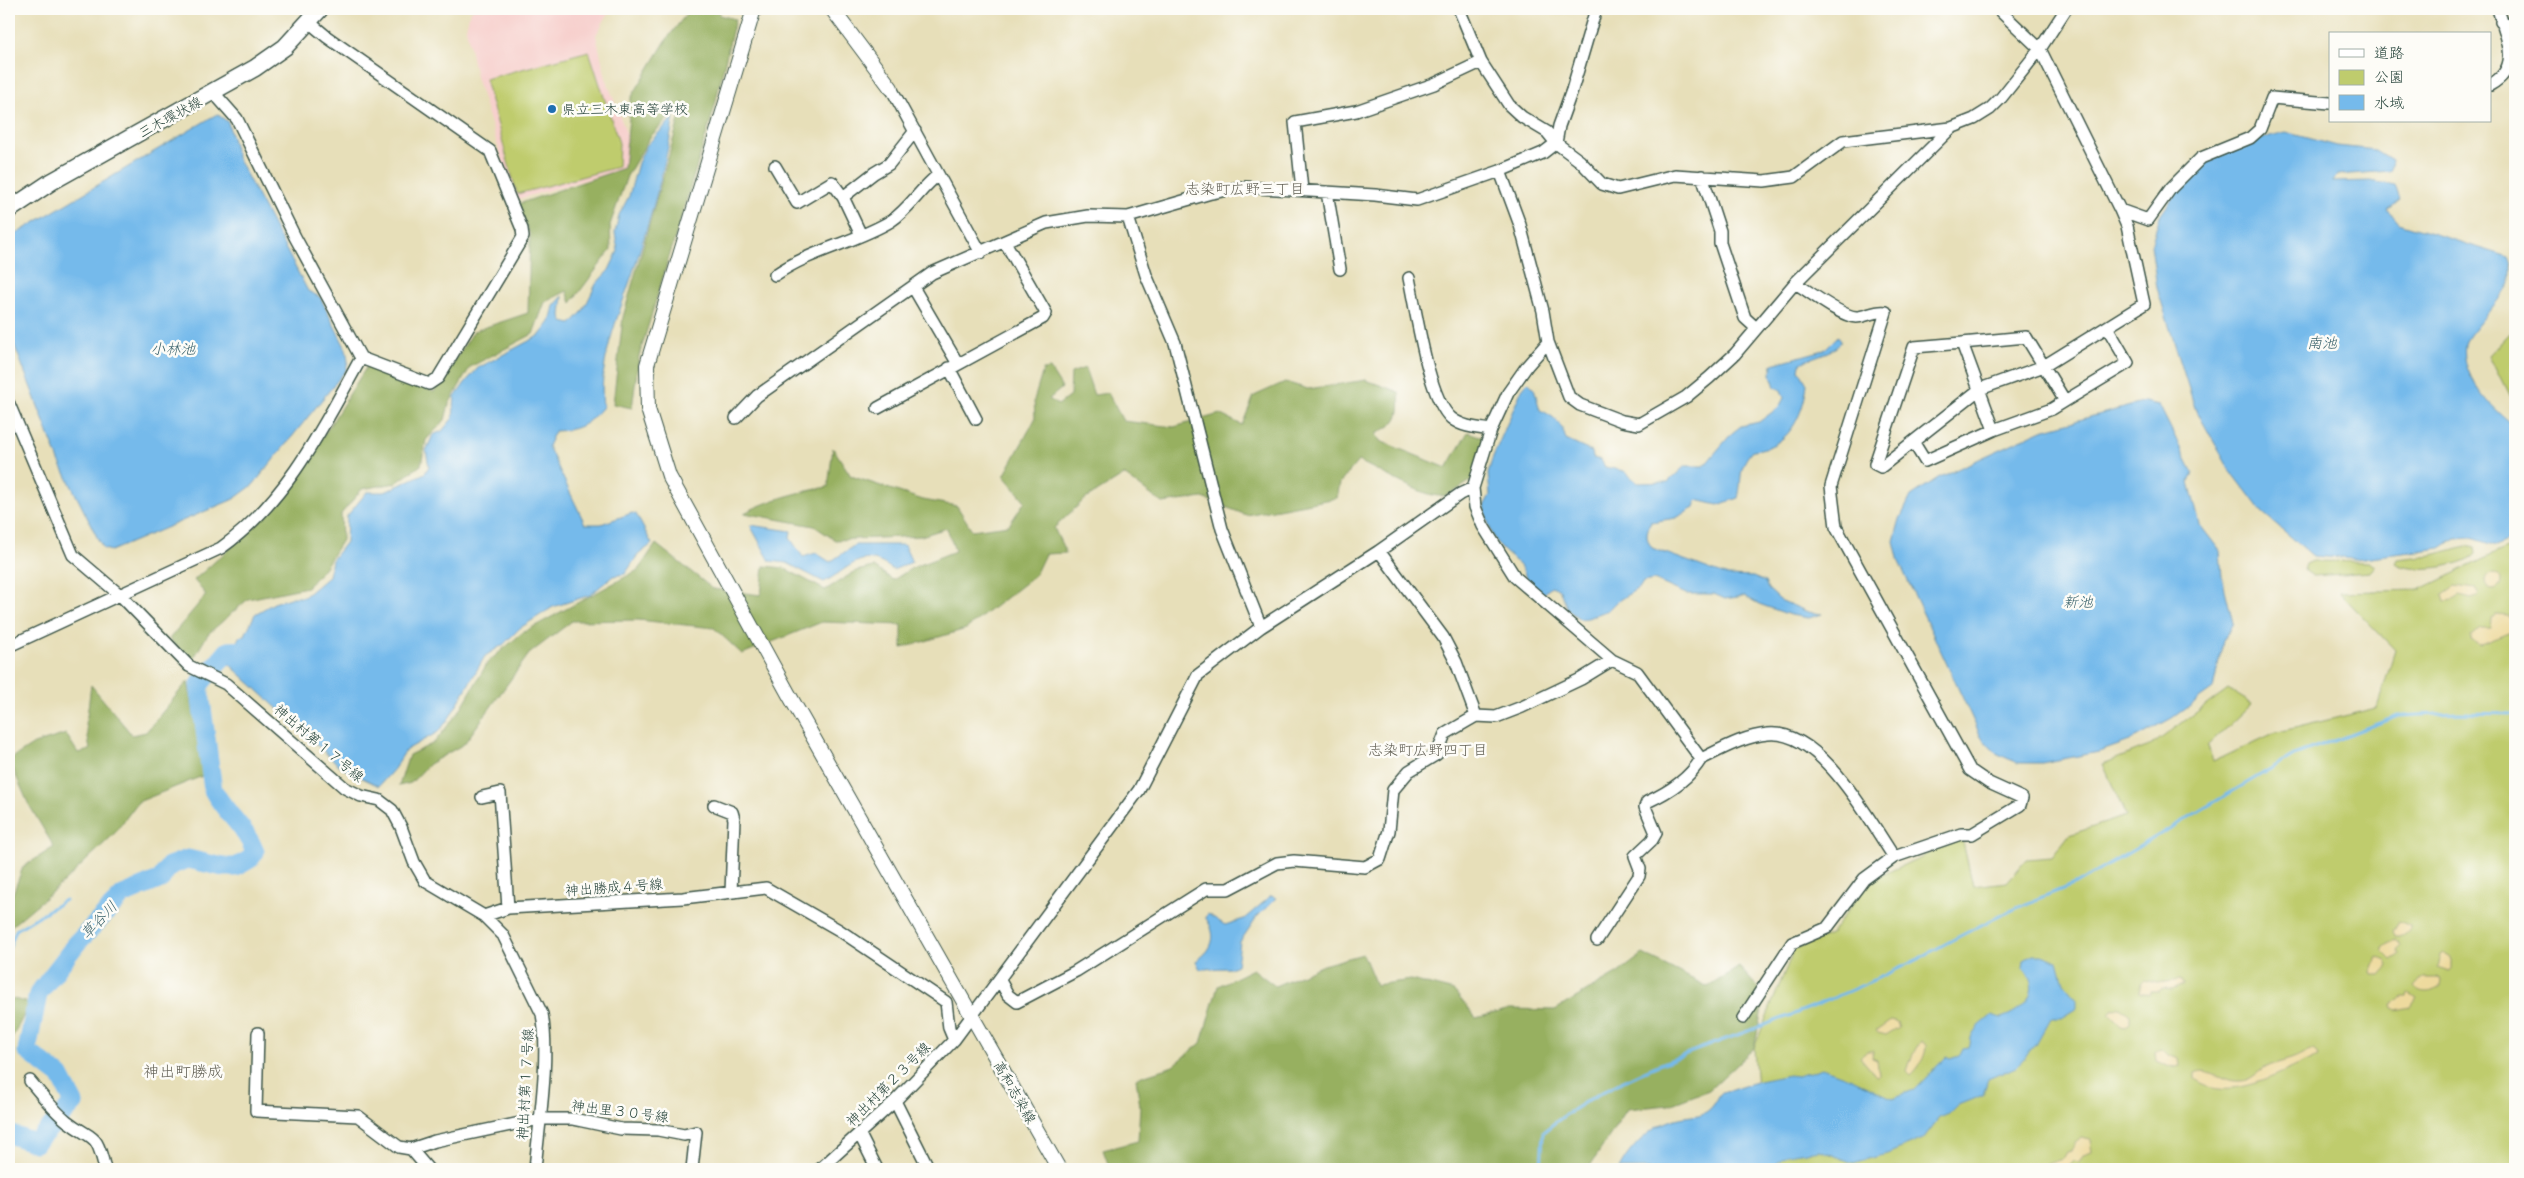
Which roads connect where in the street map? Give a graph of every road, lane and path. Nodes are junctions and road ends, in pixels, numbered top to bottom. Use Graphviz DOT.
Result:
graph roads {
  1 [pos="320,9"];
  2 [pos="754,9"];
  3 [pos="832,9"];
  4 [pos="1458,9"];
  5 [pos="1596,9"];
  6 [pos="1998,9"];
  7 [pos="2066,9"];
  8 [pos="2498,9"];
  9 [pos="309,22"];
  10 [pos="2501,22"];
  11 [pos="2515,28"];
  12 [pos="2040,50"];
  13 [pos="1481,62"];
  14 [pos="2492,84"];
  15 [pos="891,88"];
  16 [pos="214,93"];
  17 [pos="2329,103"];
  18 [pos="1951,128"];
  19 [pos="915,131"];
  20 [pos="1556,143"];
  21 [pos="775,166"];
  22 [pos="1500,171"];
  23 [pos="938,175"];
  24 [pos="1702,176"];
  25 [pos="1302,190"];
  26 [pos="1327,192"];
  27 [pos="844,196"];
  28 [pos="9,210"];
  29 [pos="2120,210"];
  30 [pos="1128,217"];
  31 [pos="861,235"];
  32 [pos="1005,242"];
  33 [pos="981,253"];
  34 [pos="1340,270"];
  35 [pos="775,275"];
  36 [pos="1409,278"];
  37 [pos="1795,283"];
  38 [pos="913,287"];
  39 [pos="2107,327"];
  40 [pos="1756,328"];
  41 [pos="1548,342"];
  42 [pos="1962,343"];
  43 [pos="361,358"];
  44 [pos="953,366"];
  45 [pos="2044,366"];
  46 [pos="1980,389"];
  47 [pos="2065,402"];
  48 [pos="878,408"];
  49 [pos="10,410"];
  50 [pos="736,418"];
  51 [pos="976,419"];
  52 [pos="1491,430"];
  53 [pos="1994,430"];
  54 [pos="1914,442"];
  55 [pos="1474,488"];
  56 [pos="1379,551"];
  57 [pos="120,595"];
  58 [pos="1261,627"];
  59 [pos="9,646"];
  60 [pos="1612,660"];
  61 [pos="1476,716"];
  62 [pos="1701,759"];
  63 [pos="482,796"];
  64 [pos="714,805"];
  65 [pos="1894,857"];
  66 [pos="731,892"];
  67 [pos="508,908"];
  68 [pos="484,916"];
  69 [pos="1598,940"];
  70 [pos="999,979"];
  71 [pos="971,1015"];
  72 [pos="1744,1018"];
  73 [pos="258,1033"];
  74 [pos="954,1040"];
  75 [pos="30,1081"];
  76 [pos="895,1101"];
  77 [pos="539,1119"];
  78 [pos="860,1133"];
  79 [pos="411,1150"];
  80 [pos="105,1169"];
  81 [pos="428,1169"];
  82 [pos="535,1169"];
  83 [pos="692,1169"];
  84 [pos="820,1169"];
  85 [pos="877,1169"];
  86 [pos="929,1169"];
  87 [pos="1059,1169"];
  1 -- 9 [label="main road, 三木環状線"];
  2 -- 71 [label="street, 高和志染線"];
  3 -- 15 [label="street"];
  4 -- 13 [label="street"];
  5 -- 20 [label="street"];
  6 -- 12 [label="street"];
  7 -- 12 [label="street"];
  8 -- 10 [label="street"];
  9 -- 16 [label="main road, 三木環状線"];
  9 -- 43 [label="street"];
  10 -- 11 [label="street"];
  10 -- 14 [label="street"];
  12 -- 18 [label="street"];
  12 -- 29 [label="street"];
  13 -- 20 [label="street"];
  13 -- 25 [label="street"];
  15 -- 19 [label="street"];
  16 -- 28 [label="main road, 三木環状線"];
  16 -- 43 [label="street"];
  17 -- 29 [label="street"];
  18 -- 24 [label="street"];
  18 -- 37 [label="street"];
  19 -- 23 [label="street"];
  19 -- 27 [label="street"];
  20 -- 22 [label="street"];
  20 -- 24 [label="street"];
  21 -- 27 [label="street"];
  22 -- 26 [label="street"];
  22 -- 41 [label="street"];
  23 -- 31 [label="street"];
  23 -- 33 [label="street"];
  24 -- 40 [label="street"];
  25 -- 26 [label="street"];
  25 -- 30 [label="street"];
  26 -- 34 [label="street"];
  27 -- 31 [label="street"];
  29 -- 39 [label="street"];
  30 -- 32 [label="street"];
  30 -- 58 [label="street"];
  31 -- 35 [label="street"];
  32 -- 33 [label="street"];
  32 -- 44 [label="street"];
  33 -- 38 [label="street"];
  36 -- 52 [label="street"];
  37 -- 40 [label="street"];
  37 -- 65 [label="street"];
  38 -- 44 [label="street"];
  38 -- 50 [label="street"];
  39 -- 45 [label="street"];
  39 -- 47 [label="street"];
  40 -- 41 [label="street"];
  41 -- 52 [label="street"];
  42 -- 45 [label="street"];
  42 -- 46 [label="street"];
  42 -- 54 [label="street"];
  43 -- 57 [label="street"];
  44 -- 48 [label="street"];
  44 -- 51 [label="street"];
  45 -- 46 [label="street"];
  45 -- 47 [label="street"];
  46 -- 53 [label="street"];
  46 -- 54 [label="street"];
  47 -- 53 [label="street"];
  49 -- 57 [label="street, 神出村第１７号線"];
  52 -- 55 [label="street"];
  53 -- 54 [label="street"];
  55 -- 56 [label="street, 神出村第２３号線"];
  55 -- 60 [label="street"];
  56 -- 58 [label="street, 神出村第２３号線"];
  56 -- 61 [label="street"];
  57 -- 59 [label="street"];
  57 -- 68 [label="street, 神出村第１７号線"];
  58 -- 70 [label="street, 神出村第２３号線"];
  60 -- 61 [label="street"];
  60 -- 62 [label="street"];
  61 -- 70 [label="street"];
  62 -- 65 [label="street"];
  62 -- 69 [label="street"];
  63 -- 67 [label="street"];
  64 -- 66 [label="street"];
  65 -- 72 [label="street"];
  66 -- 67 [label="street, 神出勝成４号線"];
  66 -- 74 [label="street, 神出勝成４号線"];
  67 -- 68 [label="street, 神出勝成４号線"];
  68 -- 77 [label="street, 神出村第１７号線"];
  70 -- 71 [label="street, 神出村第２３号線"];
  71 -- 74 [label="street, 神出村第２３号線"];
  71 -- 87 [label="street, 高和志染線"];
  73 -- 79 [label="street"];
  74 -- 76 [label="street, 神出村第２３号線"];
  75 -- 80 [label="street"];
  76 -- 78 [label="street, 神出村第２３号線"];
  76 -- 86 [label="street"];
  77 -- 79 [label="street, 神出里３０号線"];
  77 -- 82 [label="street, 神出村第１７号線"];
  77 -- 83 [label="street, 神出里３０号線"];
  78 -- 84 [label="street, 神出村第２３号線"];
  78 -- 85 [label="street"];
  79 -- 81 [label="street"];
}
